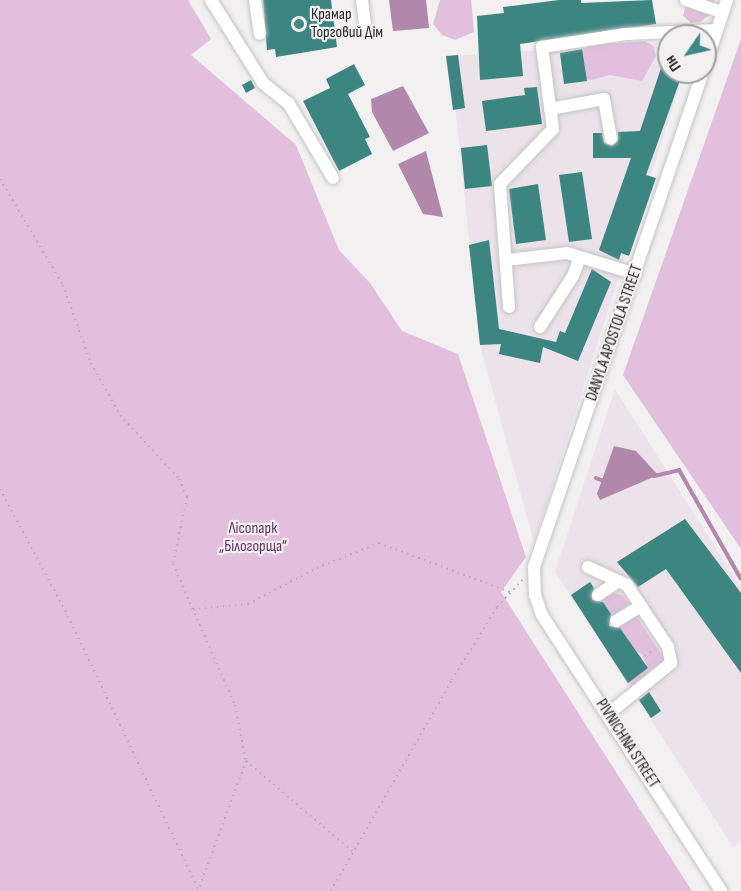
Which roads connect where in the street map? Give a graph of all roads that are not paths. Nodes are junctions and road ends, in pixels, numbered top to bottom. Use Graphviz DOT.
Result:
graph roads {
  1 [pos="211,0"];
  2 [pos="255,0"];
  3 [pos="362,0"];
  4 [pos="686,0"];
  5 [pos="727,0"];
  6 [pos="723,14"];
  7 [pos="365,24"];
  8 [pos="717,30"];
  9 [pos="657,33"];
  10 [pos="260,34"];
  11 [pos="699,84"];
  12 [pos="550,109"];
  13 [pos="611,138"];
  14 [pos="333,178"];
  15 [pos="580,257"];
  16 [pos="506,260"];
  17 [pos="636,274"];
  18 [pos="509,307"];
  19 [pos="540,327"];
  20 [pos="588,567"];
  21 [pos="619,581"];
  22 [pos="535,595"];
  23 [pos="598,595"];
  24 [pos="641,606"];
  25 [pos="616,621"];
  26 [pos="608,714"];
  27 [pos="722,891"];
  1 -- 14 [label="street"];
  2 -- 10 [label="street"];
  3 -- 7 [label="street"];
  4 -- 6 [label="street"];
  5 -- 6 [label="street"];
  6 -- 8 [label="street"];
  9 -- 12 [label="street"];
  11 -- 17 [label="street, DANYLA APOSTOLA STREET"];
  12 -- 13 [label="street"];
  12 -- 16 [label="street"];
  15 -- 16 [label="street"];
  15 -- 17 [label="street"];
  15 -- 19 [label="street"];
  16 -- 18 [label="street"];
  17 -- 22 [label="street, DANYLA APOSTOLA STREET"];
  20 -- 21 [label="street"];
  21 -- 23 [label="street"];
  21 -- 24 [label="street"];
  22 -- 26 [label="street, PIVNICHNA STREET"];
  24 -- 25 [label="street"];
  24 -- 26 [label="street"];
  26 -- 27 [label="street, PIVNICHNA STREET"];
}
